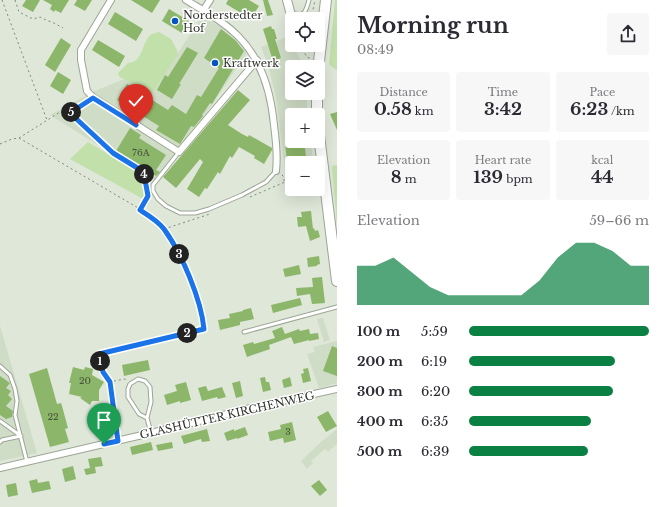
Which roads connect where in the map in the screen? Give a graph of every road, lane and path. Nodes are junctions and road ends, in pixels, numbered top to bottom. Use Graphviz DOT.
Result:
graph roads {
  1 [pos="2,0"];
  2 [pos="15,0"];
  3 [pos="111,0"];
  4 [pos="186,0"];
  5 [pos="210,0"];
  6 [pos="287,0"];
  7 [pos="309,0"];
  8 [pos="315,0"];
  9 [pos="326,0"];
  10 [pos="204,10"];
  11 [pos="290,12"];
  12 [pos="304,12"];
  13 [pos="312,12"];
  14 [pos="324,12"];
  15 [pos="63,28"];
  16 [pos="304,52"];
  17 [pos="312,57"];
  18 [pos="256,60"];
  19 [pos="93,98"];
  20 [pos="70,113"];
  21 [pos="47,120"];
  22 [pos="19,138"];
  23 [pos="0,144"];
  24 [pos="321,148"];
  25 [pos="179,152"];
  26 [pos="276,171"];
  27 [pos="285,182"];
  28 [pos="140,210"];
  29 [pos="337,281"];
  30 [pos="337,307"];
  31 [pos="244,332"];
  32 [pos="0,366"];
  33 [pos="110,382"];
  34 [pos="130,384"];
  35 [pos="337,389"];
  36 [pos="96,409"];
  37 [pos="147,418"];
  38 [pos="0,421"];
  39 [pos="151,433"];
  40 [pos="21,436"];
  41 [pos="118,441"];
  42 [pos="0,442"];
  43 [pos="104,444"];
  44 [pos="27,462"];
  45 [pos="0,468"];
  1 -- 21 [label="path"];
  2 -- 15 [label="path"];
  3 -- 19 [label="street"];
  4 -- 10 [label="street"];
  5 -- 10 [label="street"];
  6 -- 11 [label="street"];
  7 -- 12 [label="lane"];
  8 -- 13 [label="path"];
  9 -- 14 [label="main road"];
  10 -- 18 [label="street"];
  16 -- 17 [label="path"];
  18 -- 25 [label="street"];
  18 -- 26 [label="street"];
  19 -- 20 [label="path"];
  19 -- 25 [label="street"];
  20 -- 21 [label="path"];
  20 -- 28 [label="path"];
  21 -- 22 [label="path"];
  22 -- 23 [label="path"];
  22 -- 28 [label="path"];
  24 -- 29 [label="main road"];
  25 -- 26 [label="lane"];
  26 -- 27 [label="path"];
  28 -- 33 [label="path"];
  30 -- 31 [label="lane"];
  32 -- 40 [label="lane"];
  33 -- 34 [label="path"];
  33 -- 41 [label="path"];
  34 -- 37 [label="lane"];
  34 -- 37 [label="lane"];
  35 -- 39 [label="street, GLASHÜTTER KIRCHENWEG"];
  36 -- 43 [label="lane"];
  37 -- 39 [label="lane"];
  38 -- 40 [label="lane"];
  39 -- 41 [label="street, GLASHÜTTER KIRCHENWEG"];
  40 -- 42 [label="lane"];
  40 -- 44 [label="lane"];
  41 -- 43 [label="street, GLASHÜTTER KIRCHENWEG"];
  43 -- 44 [label="street, GLASHÜTTER KIRCHENWEG"];
  44 -- 45 [label="street, GLASHÜTTER KIRCHENWEG"];
}
